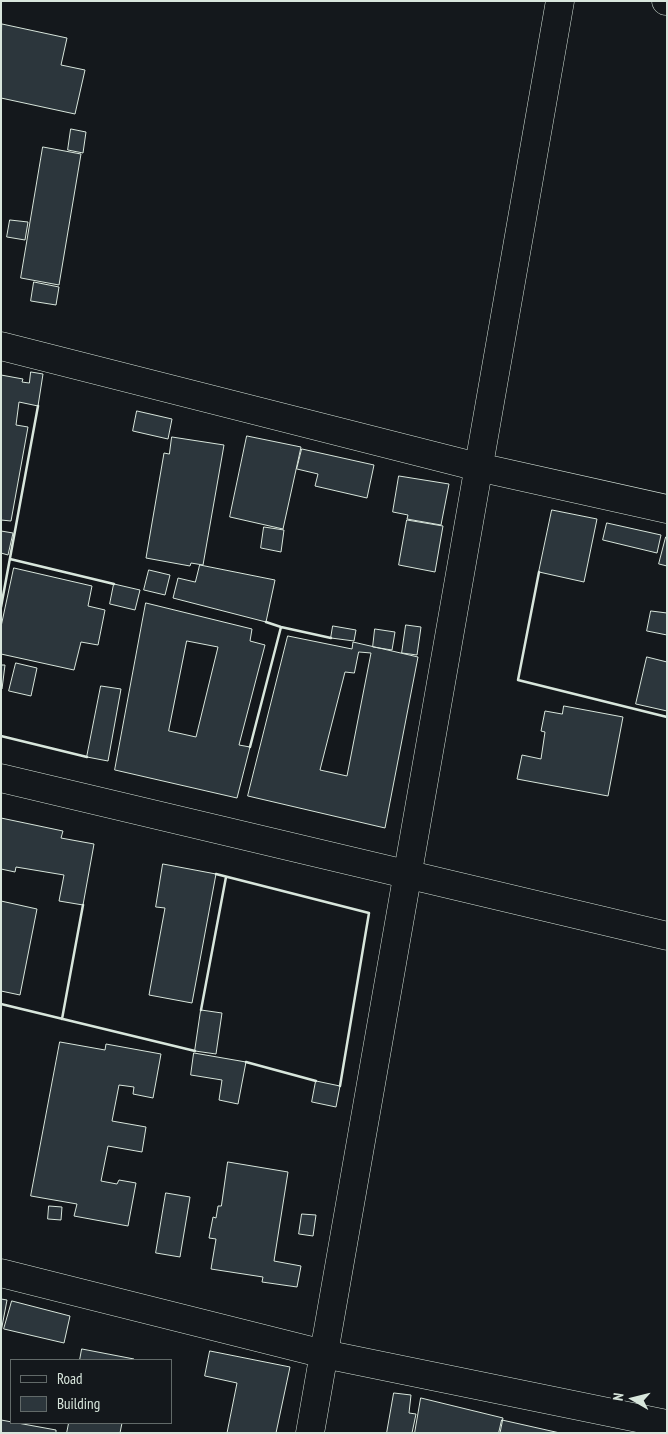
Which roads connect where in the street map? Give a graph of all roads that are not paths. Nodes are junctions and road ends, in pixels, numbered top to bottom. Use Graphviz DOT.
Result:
graph roads {
  1 [pos="560,1"];
  2 [pos="1,346"];
  3 [pos="478,467"];
  4 [pos="667,509"];
  5 [pos="1,778"];
  6 [pos="407,875"];
  7 [pos="667,936"];
  8 [pos="1,1273"];
  9 [pos="324,1354"];
  10 [pos="667,1424"];
  11 [pos="310,1433"];
  1 -- 3 [label="street"];
  2 -- 3 [label="street"];
  3 -- 4 [label="street"];
  3 -- 6 [label="street"];
  5 -- 6 [label="street"];
  6 -- 7 [label="street"];
  6 -- 9 [label="street"];
  8 -- 9 [label="street"];
  9 -- 10 [label="street"];
  9 -- 11 [label="street"];
}
